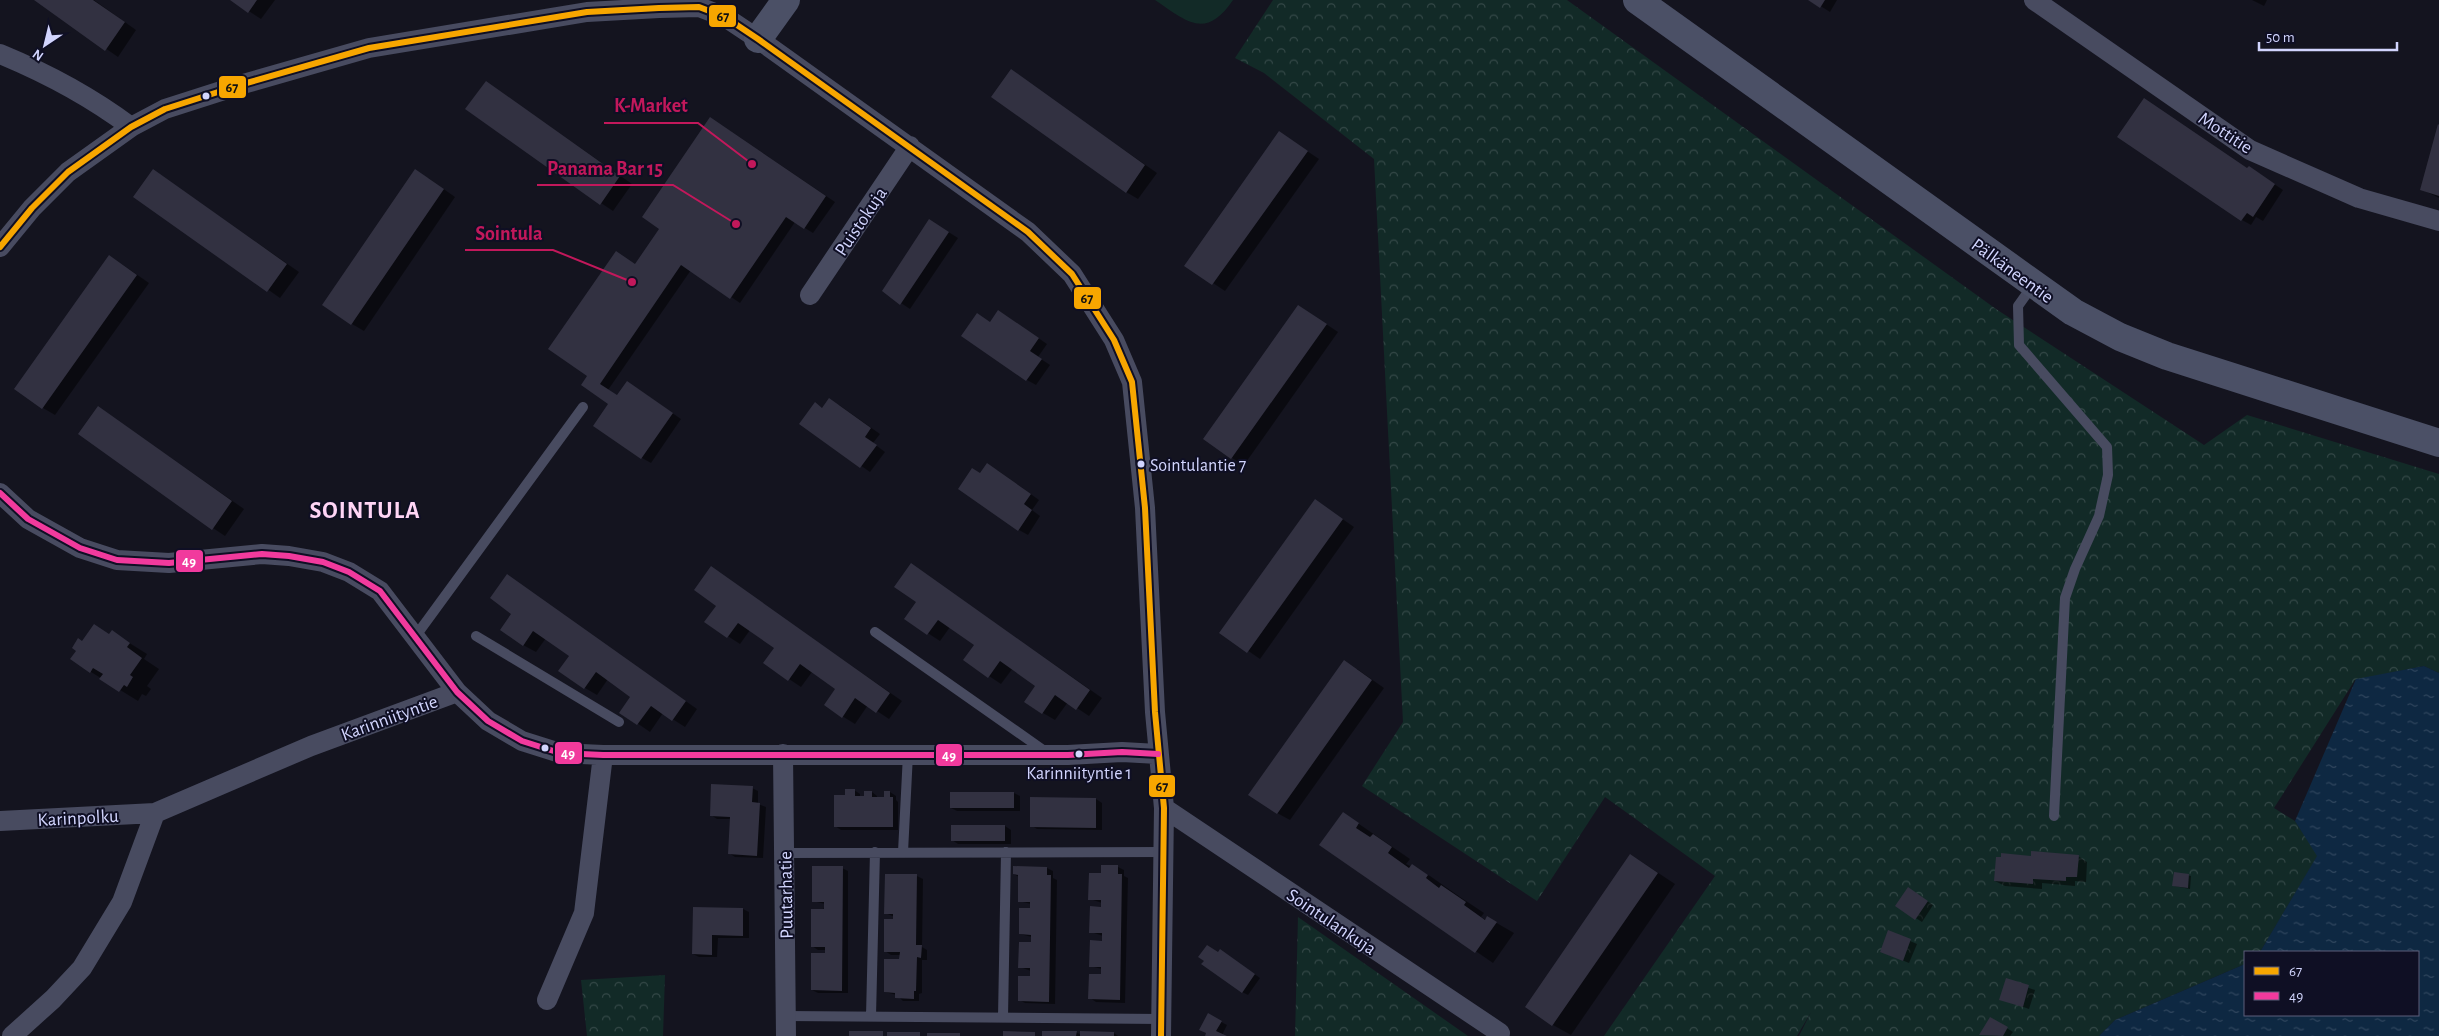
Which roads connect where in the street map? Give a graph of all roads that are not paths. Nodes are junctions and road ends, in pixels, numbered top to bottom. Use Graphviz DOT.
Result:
graph roads {
  1 [pos="786,0"];
  2 [pos="1637,0"];
  3 [pos="2034,0"];
  4 [pos="758,39"];
  5 [pos="0,54"];
  6 [pos="131,127"];
  7 [pos="910,146"];
  8 [pos="2439,221"];
  9 [pos="0,247"];
  10 [pos="2034,285"];
  11 [pos="810,295"];
  12 [pos="583,407"];
  13 [pos="2439,444"];
  14 [pos="0,492"];
  15 [pos="875,632"];
  16 [pos="476,636"];
  17 [pos="415,638"];
  18 [pos="457,692"];
  19 [pos="619,722"];
  20 [pos="783,754"];
  21 [pos="908,754"];
  22 [pos="1050,754"];
  23 [pos="1158,754"];
  24 [pos="603,755"];
  25 [pos="1164,808"];
  26 [pos="155,812"];
  27 [pos="2054,816"];
  28 [pos="0,821"];
  29 [pos="875,852"];
  30 [pos="903,852"];
  31 [pos="1006,852"];
  32 [pos="1163,852"];
  33 [pos="784,853"];
  34 [pos="547,1000"];
  35 [pos="786,1016"];
  36 [pos="871,1016"];
  37 [pos="1003,1017"];
  38 [pos="1161,1028"];
  39 [pos="1500,1032"];
  40 [pos="12,1036"];
  41 [pos="786,1036"];
  1 -- 4 [label="main road"];
  2 -- 10 [label="main road, Pälkäneentie"];
  3 -- 8 [label="street, Mottitie"];
  4 -- 6 [label="street"];
  4 -- 7 [label="street"];
  5 -- 6 [label="street"];
  6 -- 9 [label="street"];
  7 -- 11 [label="street, Puistokuja"];
  7 -- 23 [label="street"];
  10 -- 13 [label="main road, Pälkäneentie"];
  10 -- 27 [label="lane"];
  12 -- 17 [label="lane"];
  14 -- 17 [label="street"];
  15 -- 22 [label="lane"];
  16 -- 19 [label="lane"];
  17 -- 18 [label="street"];
  18 -- 24 [label="street, Karinniityntie"];
  18 -- 26 [label="street, Karinniityntie"];
  20 -- 21 [label="street, Karinniityntie"];
  20 -- 24 [label="street, Karinniityntie"];
  20 -- 33 [label="street, Puutarhatie"];
  21 -- 22 [label="street, Karinniityntie"];
  21 -- 30 [label="lane"];
  22 -- 23 [label="street, Karinniityntie"];
  23 -- 25 [label="street"];
  24 -- 34 [label="street"];
  25 -- 32 [label="street"];
  25 -- 39 [label="street, Sointulankuja"];
  26 -- 28 [label="street, Karinpolku"];
  26 -- 40 [label="street"];
  29 -- 30 [label="lane"];
  29 -- 33 [label="lane"];
  29 -- 36 [label="lane"];
  30 -- 31 [label="lane"];
  31 -- 32 [label="lane"];
  31 -- 37 [label="lane"];
  32 -- 38 [label="street"];
  33 -- 35 [label="street, Puutarhatie"];
  35 -- 36 [label="lane"];
  35 -- 41 [label="street, Puutarhatie"];
  36 -- 37 [label="lane"];
  37 -- 38 [label="lane"];
}
